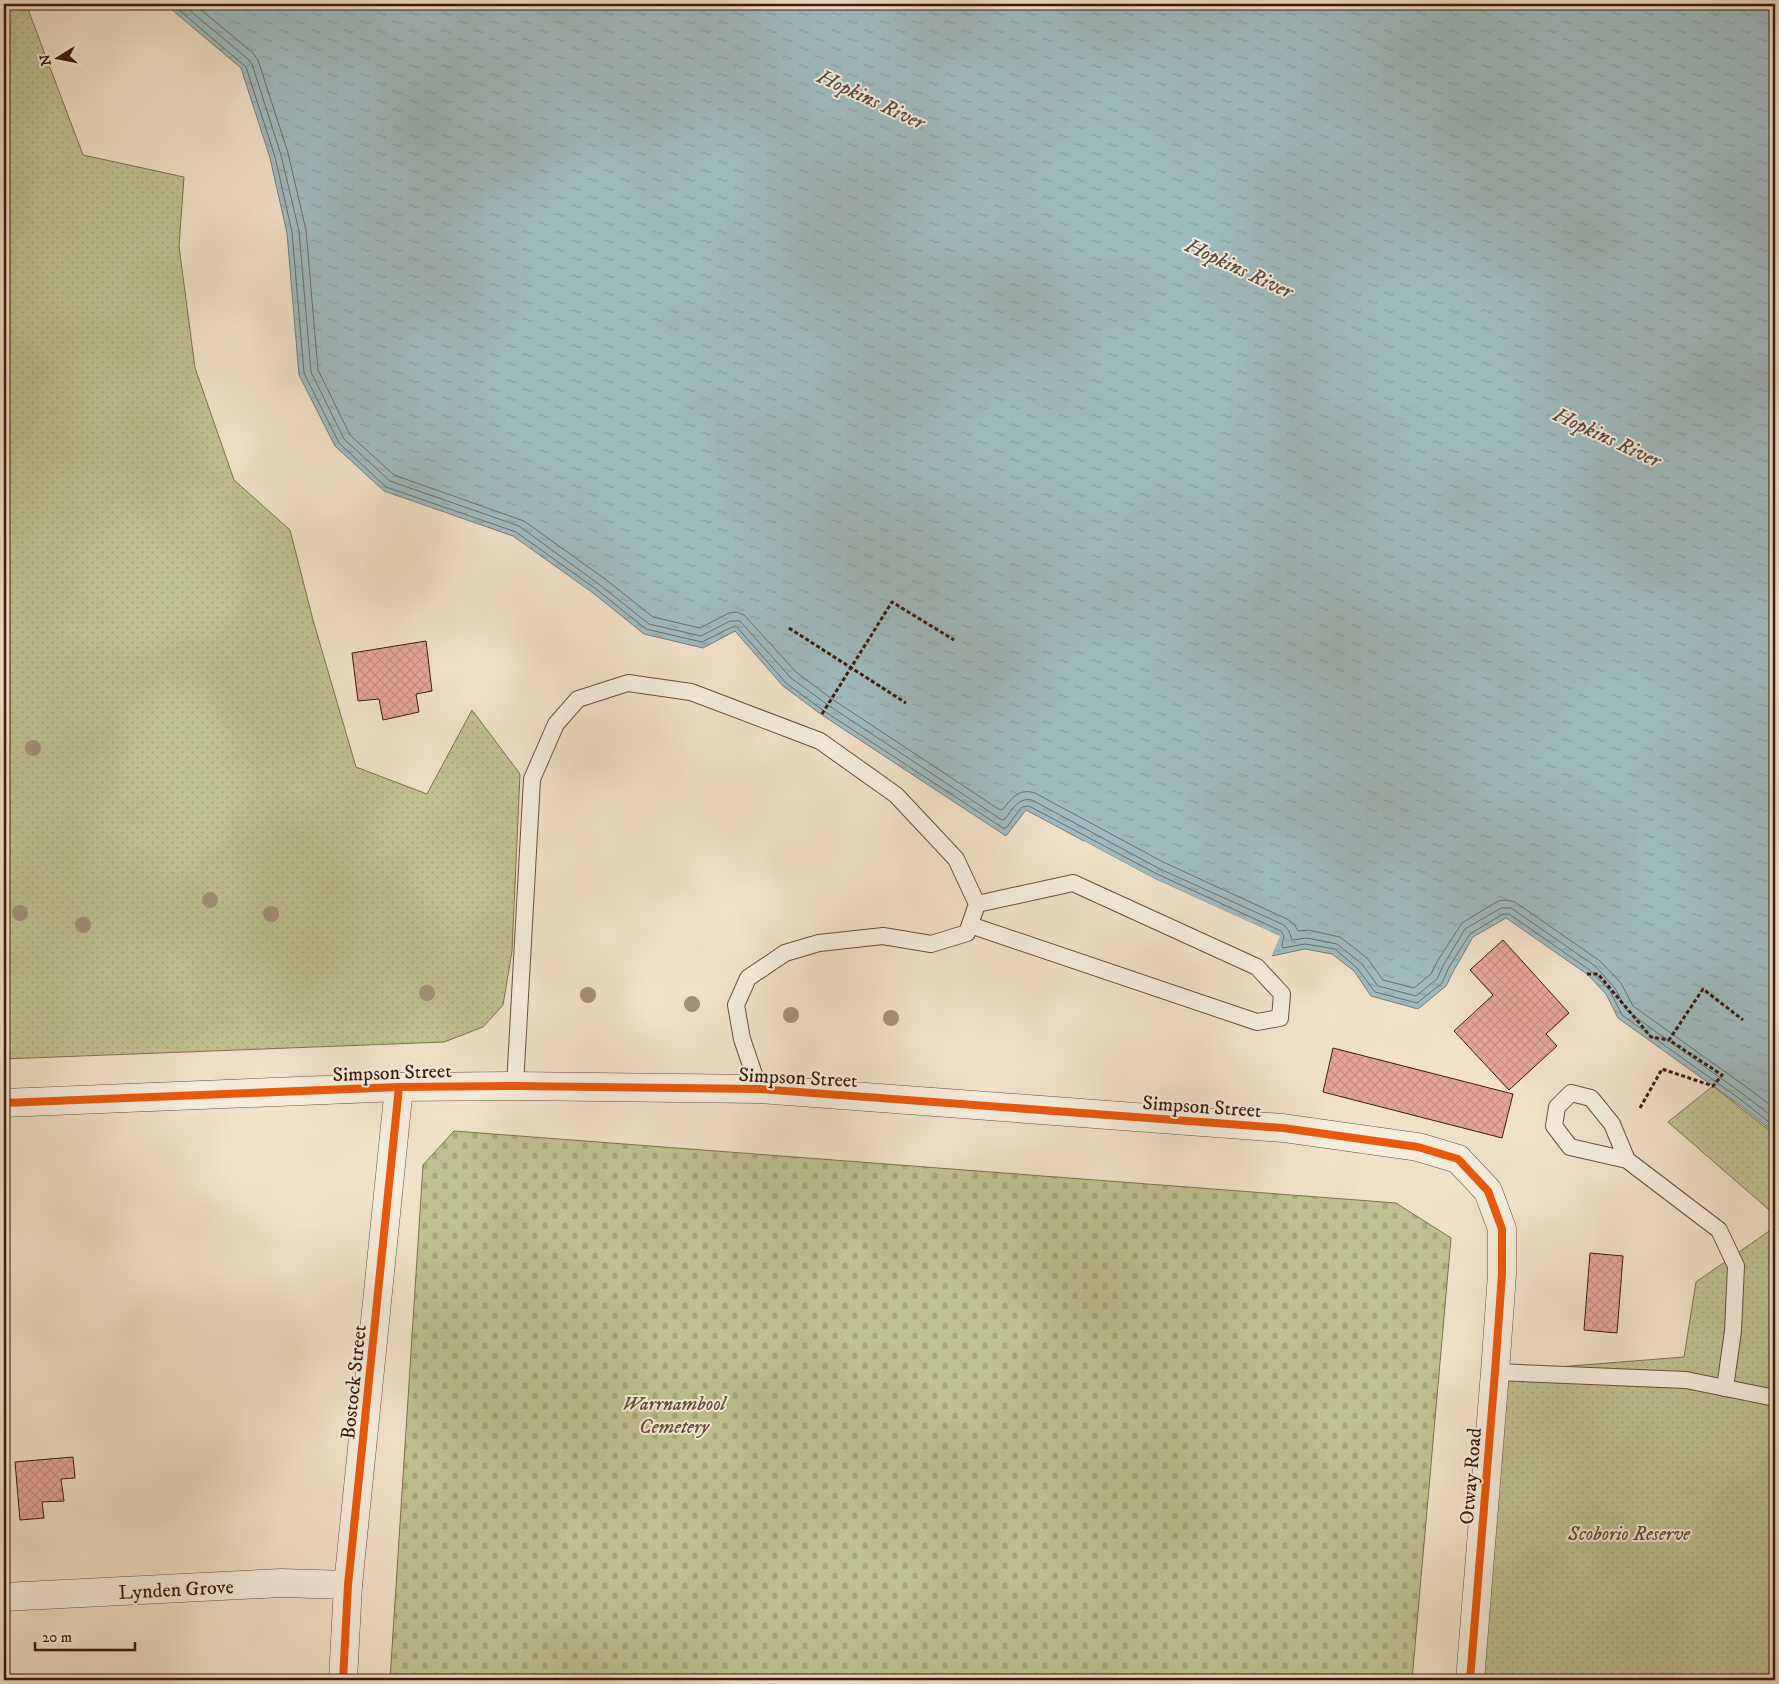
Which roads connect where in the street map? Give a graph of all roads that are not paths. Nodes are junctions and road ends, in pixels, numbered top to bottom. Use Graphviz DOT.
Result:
graph roads {
  1 [pos="977,904"];
  2 [pos="970,925"];
  3 [pos="515,1086"];
  4 [pos="399,1087"];
  5 [pos="758,1090"];
  6 [pos="4,1103"];
  7 [pos="1627,1160"];
  8 [pos="1502,1274"];
  9 [pos="1495,1372"];
  10 [pos="1725,1388"];
  11 [pos="1775,1398"];
  12 [pos="348,1585"];
  13 [pos="4,1597"];
  14 [pos="343,1680"];
  15 [pos="1470,1680"];
  1 -- 2 [label="lane"];
  1 -- 2 [label="lane"];
  1 -- 3 [label="lane"];
  2 -- 5 [label="lane"];
  3 -- 4 [label="street, Simpson Street"];
  3 -- 5 [label="street, Simpson Street"];
  4 -- 6 [label="street, Simpson Street"];
  4 -- 12 [label="street, Bostock Street"];
  5 -- 8 [label="street, Simpson Street"];
  7 -- 7 [label="lane"];
  7 -- 10 [label="lane"];
  8 -- 9 [label="street, Otway Road"];
  9 -- 10 [label="lane"];
  9 -- 15 [label="street, Otway Road"];
  10 -- 11 [label="lane"];
  12 -- 13 [label="street, Lynden Grove"];
  12 -- 14 [label="street, Bostock Street"];
}
